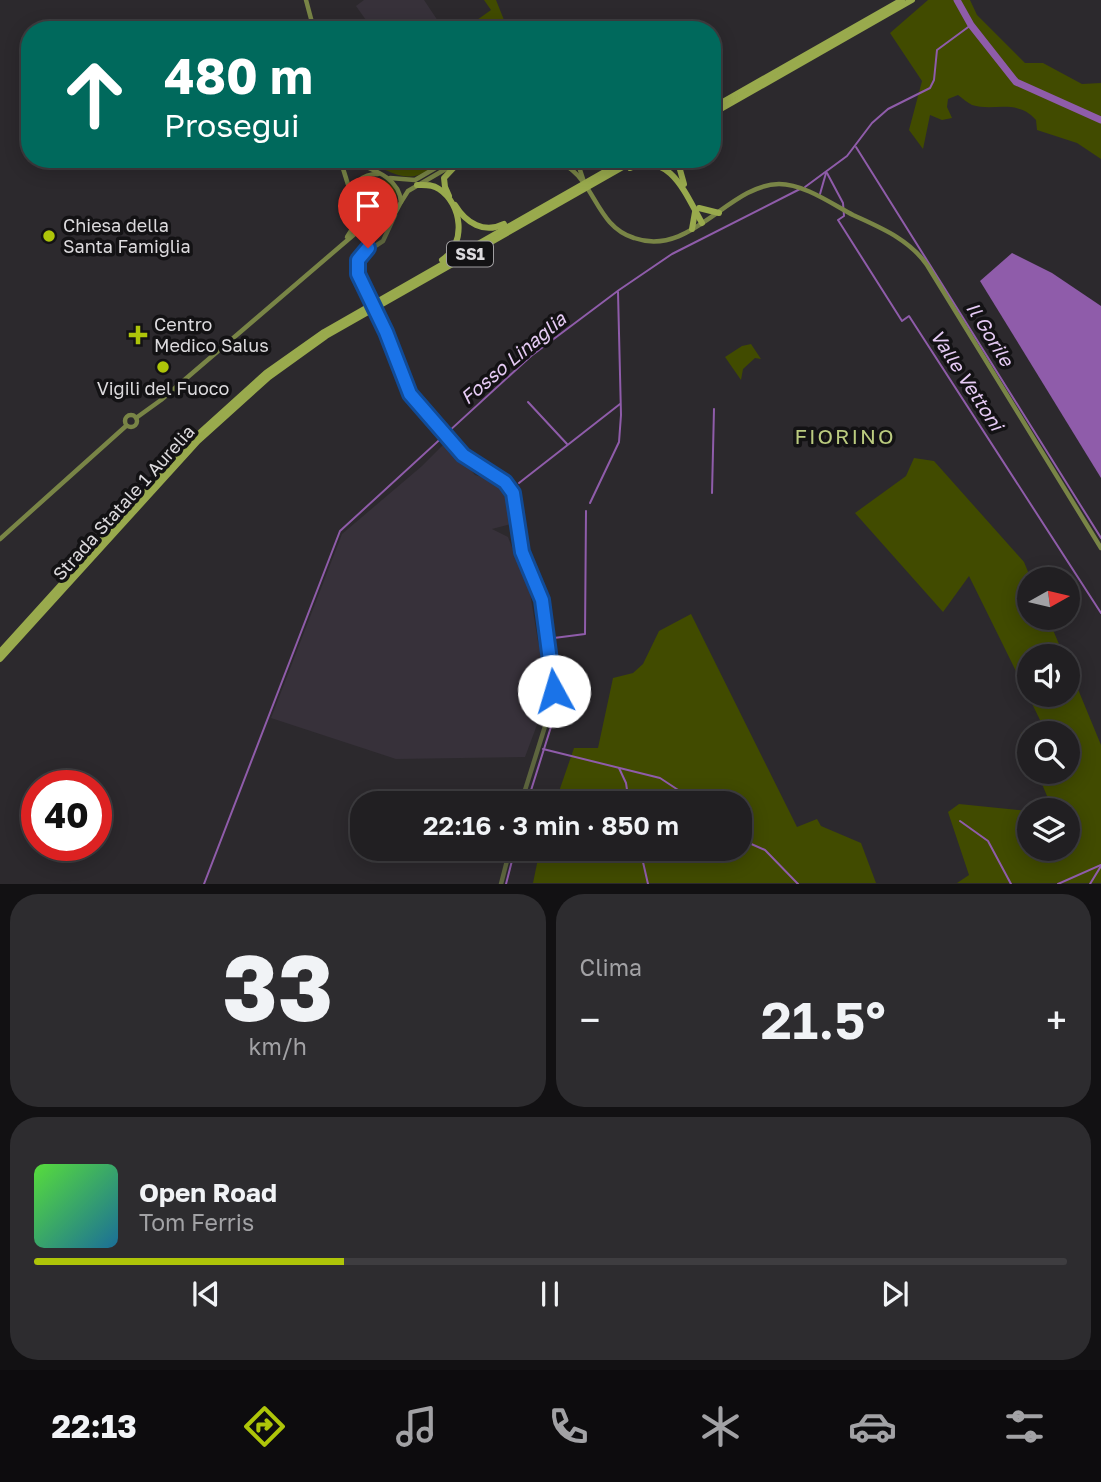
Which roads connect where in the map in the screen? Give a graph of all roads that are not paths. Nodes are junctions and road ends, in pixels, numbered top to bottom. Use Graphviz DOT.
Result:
graph roads {
  1 [pos="306,0"];
  2 [pos="902,0"];
  3 [pos="912,0"];
  4 [pos="312,21"];
  5 [pos="721,103"];
  6 [pos="721,109"];
  7 [pos="343,168"];
  8 [pos="368,168"];
  9 [pos="436,168"];
  10 [pos="447,168"];
  11 [pos="452,168"];
  12 [pos="583,168"];
  13 [pos="614,168"];
  14 [pos="626,168"];
  15 [pos="665,168"];
  16 [pos="679,168"];
  17 [pos="571,169"];
  18 [pos="621,169"];
  19 [pos="382,174"];
  20 [pos="390,178"];
  21 [pos="593,182"];
  22 [pos="584,183"];
  23 [pos="417,185"];
  24 [pos="578,192"];
  25 [pos="351,194"];
  26 [pos="401,202"];
  27 [pos="353,209"];
  28 [pos="697,209"];
  29 [pos="398,211"];
  30 [pos="719,213"];
  31 [pos="704,221"];
  32 [pos="372,224"];
  33 [pos="381,224"];
  34 [pos="510,225"];
  35 [pos="692,229"];
  36 [pos="386,237"];
  37 [pos="340,246"];
  38 [pos="428,272"];
  39 [pos="379,305"];
  40 [pos="365,312"];
  41 [pos="136,418"];
  42 [pos="127,426"];
  43 [pos="0,539"];
  44 [pos="1101,548"];
  45 [pos="0,652"];
  46 [pos="0,659"];
  47 [pos="525,791"];
  48 [pos="507,861"];
  49 [pos="501,884"];
  1 -- 4 [label="main road"];
  2 -- 5 [label="highway"];
  3 -- 6 [label="highway"];
  7 -- 25 [label="main road"];
  8 -- 19 [label="main road"];
  9 -- 20 [label="main road"];
  10 -- 23 [label="main road"];
  11 -- 34 [label="highway"];
  12 -- 22 [label="main road"];
  13 -- 21 [label="highway, Strada Statale 1 Aurelia / SS1"];
  14 -- 18 [label="highway"];
  15 -- 28 [label="highway"];
  16 -- 28 [label="highway"];
  17 -- 22 [label="main road"];
  18 -- 21 [label="highway, Strada Statale 1 Aurelia / SS1"];
  19 -- 20 [label="main road"];
  19 -- 25 [label="main road"];
  20 -- 26 [label="main road"];
  21 -- 24 [label="highway, Strada Statale 1 Aurelia / SS1"];
  22 -- 35 [label="main road"];
  23 -- 26 [label="main road"];
  23 -- 38 [label="highway"];
  24 -- 34 [label="highway, Strada Statale 1 Aurelia / SS1"];
  24 -- 39 [label="highway, Strada Statale 1 Aurelia / SS1"];
  25 -- 27 [label="main road"];
  26 -- 29 [label="main road"];
  27 -- 32 [label="main road"];
  27 -- 37 [label="main road"];
  28 -- 30 [label="highway"];
  28 -- 31 [label="highway"];
  28 -- 35 [label="highway"];
  29 -- 33 [label="main road"];
  29 -- 36 [label="street"];
  30 -- 31 [label="main road"];
  30 -- 44 [label="main road"];
  31 -- 35 [label="main road"];
  32 -- 33 [label="main road"];
  32 -- 37 [label="main road"];
  33 -- 36 [label="street"];
  34 -- 38 [label="highway, Strada Statale 1 Aurelia / SS1"];
  36 -- 47 [label="street"];
  37 -- 41 [label="main road"];
  38 -- 39 [label="highway, Strada Statale 1 Aurelia / SS1"];
  39 -- 40 [label="highway, Strada Statale 1 Aurelia / SS1"];
  40 -- 45 [label="highway, Strada Statale 1 Aurelia / SS1"];
  40 -- 46 [label="highway, Strada Statale 1 Aurelia / SS1"];
  41 -- 42 [label="main road"];
  41 -- 42 [label="main road"];
  42 -- 43 [label="main road"];
  48 -- 49 [label="street"];
}
